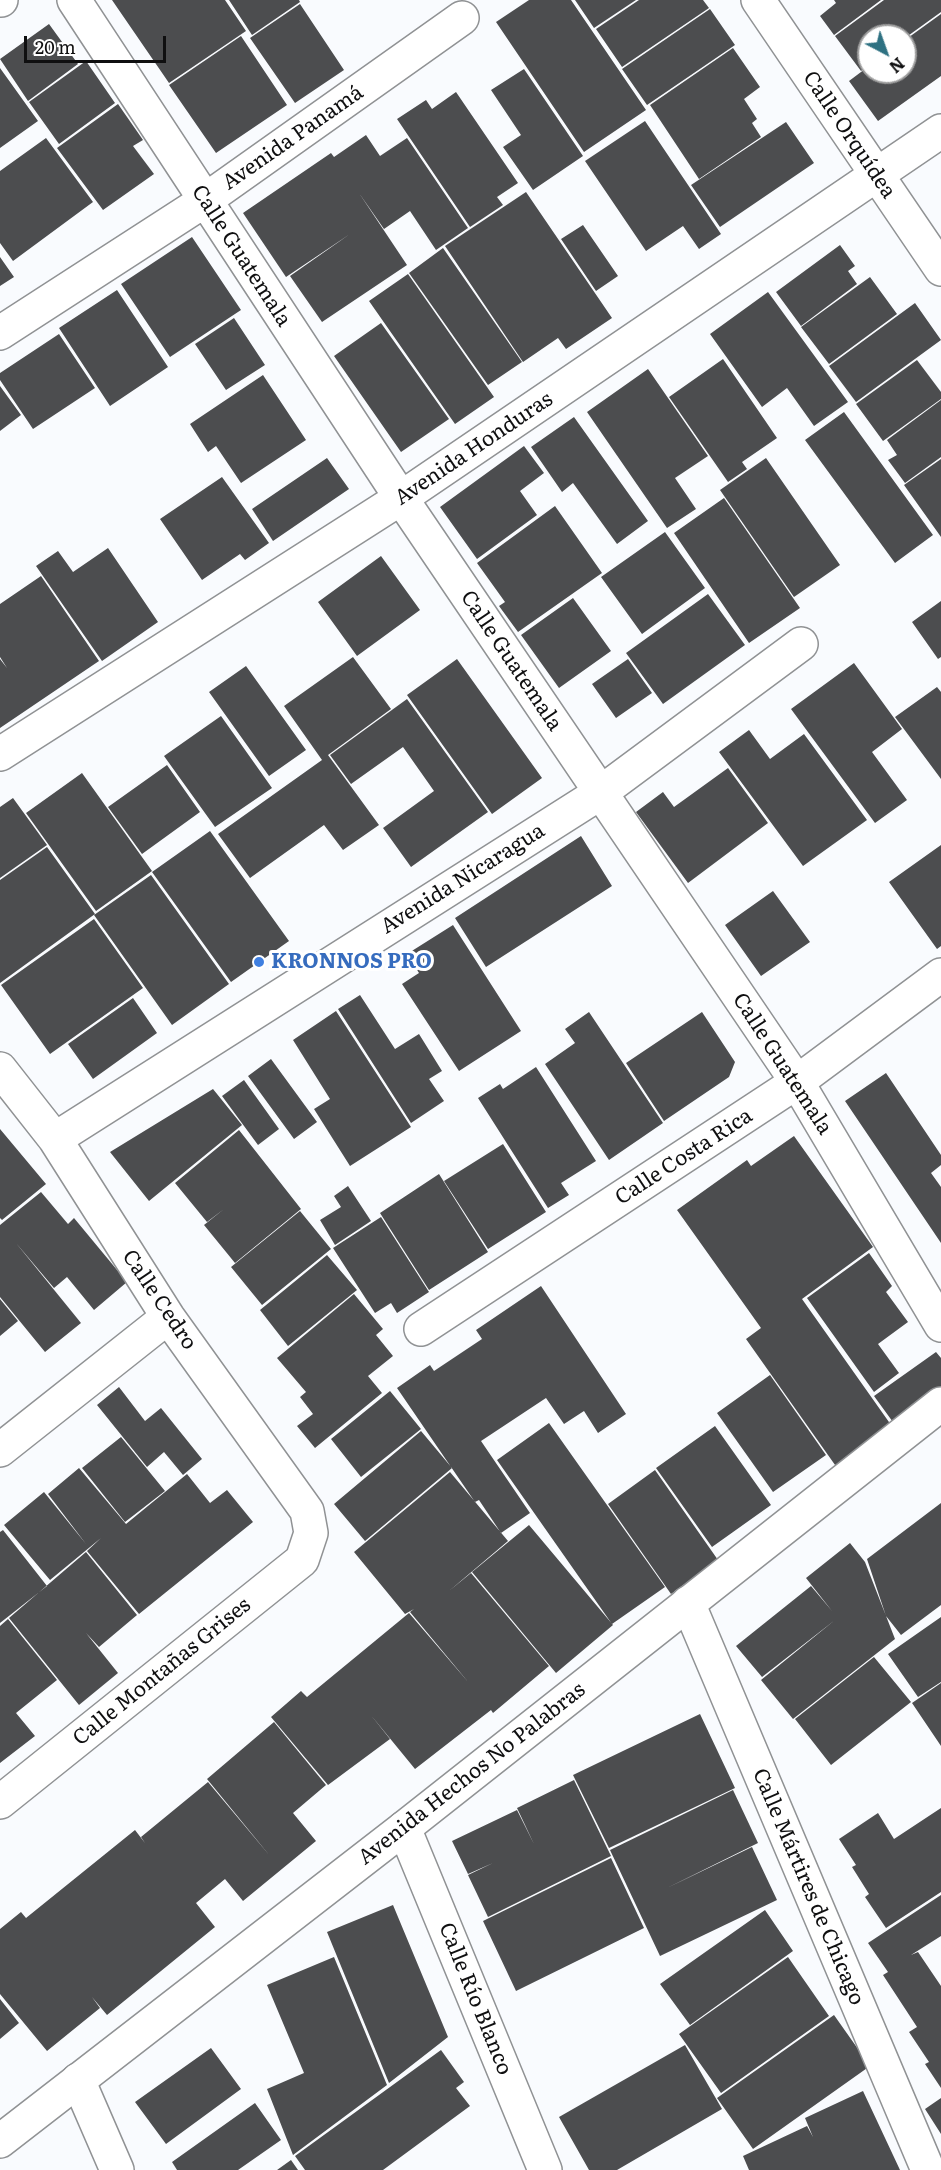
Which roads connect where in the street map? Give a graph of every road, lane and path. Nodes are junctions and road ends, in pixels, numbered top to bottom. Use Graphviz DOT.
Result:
graph roads {
  1 [pos="74,0"];
  2 [pos="758,0"];
  3 [pos="462,18"];
  4 [pos="941,131"];
  5 [pos="877,176"];
  6 [pos="204,201"];
  7 [pos="941,269"];
  8 [pos="0,333"];
  9 [pos="401,498"];
  10 [pos="801,644"];
  11 [pos="0,754"];
  12 [pos="600,793"];
  13 [pos="941,975"];
  14 [pos="0,1069"];
  15 [pos="797,1082"];
  16 [pos="55,1139"];
  17 [pos="168,1317"];
  18 [pos="941,1325"];
  19 [pos="421,1329"];
  20 [pos="941,1404"];
  21 [pos="0,1450"];
  22 [pos="311,1533"];
  23 [pos="688,1604"];
  24 [pos="0,1802"];
  25 [pos="404,1828"];
  26 [pos="78,2080"];
  27 [pos="0,2141"];
  28 [pos="117,2170"];
  29 [pos="545,2170"];
  30 [pos="928,2170"];
  1 -- 6 [label="street, Calle Guatemala"];
  2 -- 5 [label="street, Calle Orquídea"];
  3 -- 6 [label="street, Avenida Panamá"];
  4 -- 5 [label="street, Avenida Honduras"];
  5 -- 7 [label="street, Calle Orquídea"];
  5 -- 9 [label="street, Avenida Honduras"];
  6 -- 8 [label="street, Avenida Panamá"];
  6 -- 9 [label="street, Calle Guatemala"];
  9 -- 11 [label="street, Avenida Honduras"];
  9 -- 12 [label="street, Calle Guatemala"];
  10 -- 12 [label="street, Avenida Nicaragua"];
  12 -- 15 [label="street, Calle Guatemala"];
  12 -- 16 [label="street, Avenida Nicaragua"];
  13 -- 15 [label="street, Calle Costa Rica"];
  14 -- 16 [label="street, Calle Cedro"];
  15 -- 18 [label="street, Calle Guatemala"];
  15 -- 19 [label="street, Calle Costa Rica"];
  16 -- 17 [label="street, Calle Cedro"];
  17 -- 21 [label="street"];
  17 -- 22 [label="street, Calle Cedro"];
  20 -- 23 [label="street, Avenida Hechos No Palabras"];
  22 -- 24 [label="street, Calle Montañas Grises"];
  23 -- 25 [label="street, Avenida Hechos No Palabras"];
  23 -- 30 [label="street, Calle Mártires de Chicago"];
  25 -- 26 [label="street, Avenida Hechos No Palabras"];
  25 -- 29 [label="street, Calle Río Blanco"];
  26 -- 27 [label="street, Avenida Hechos No Palabras"];
  26 -- 28 [label="street"];
}
